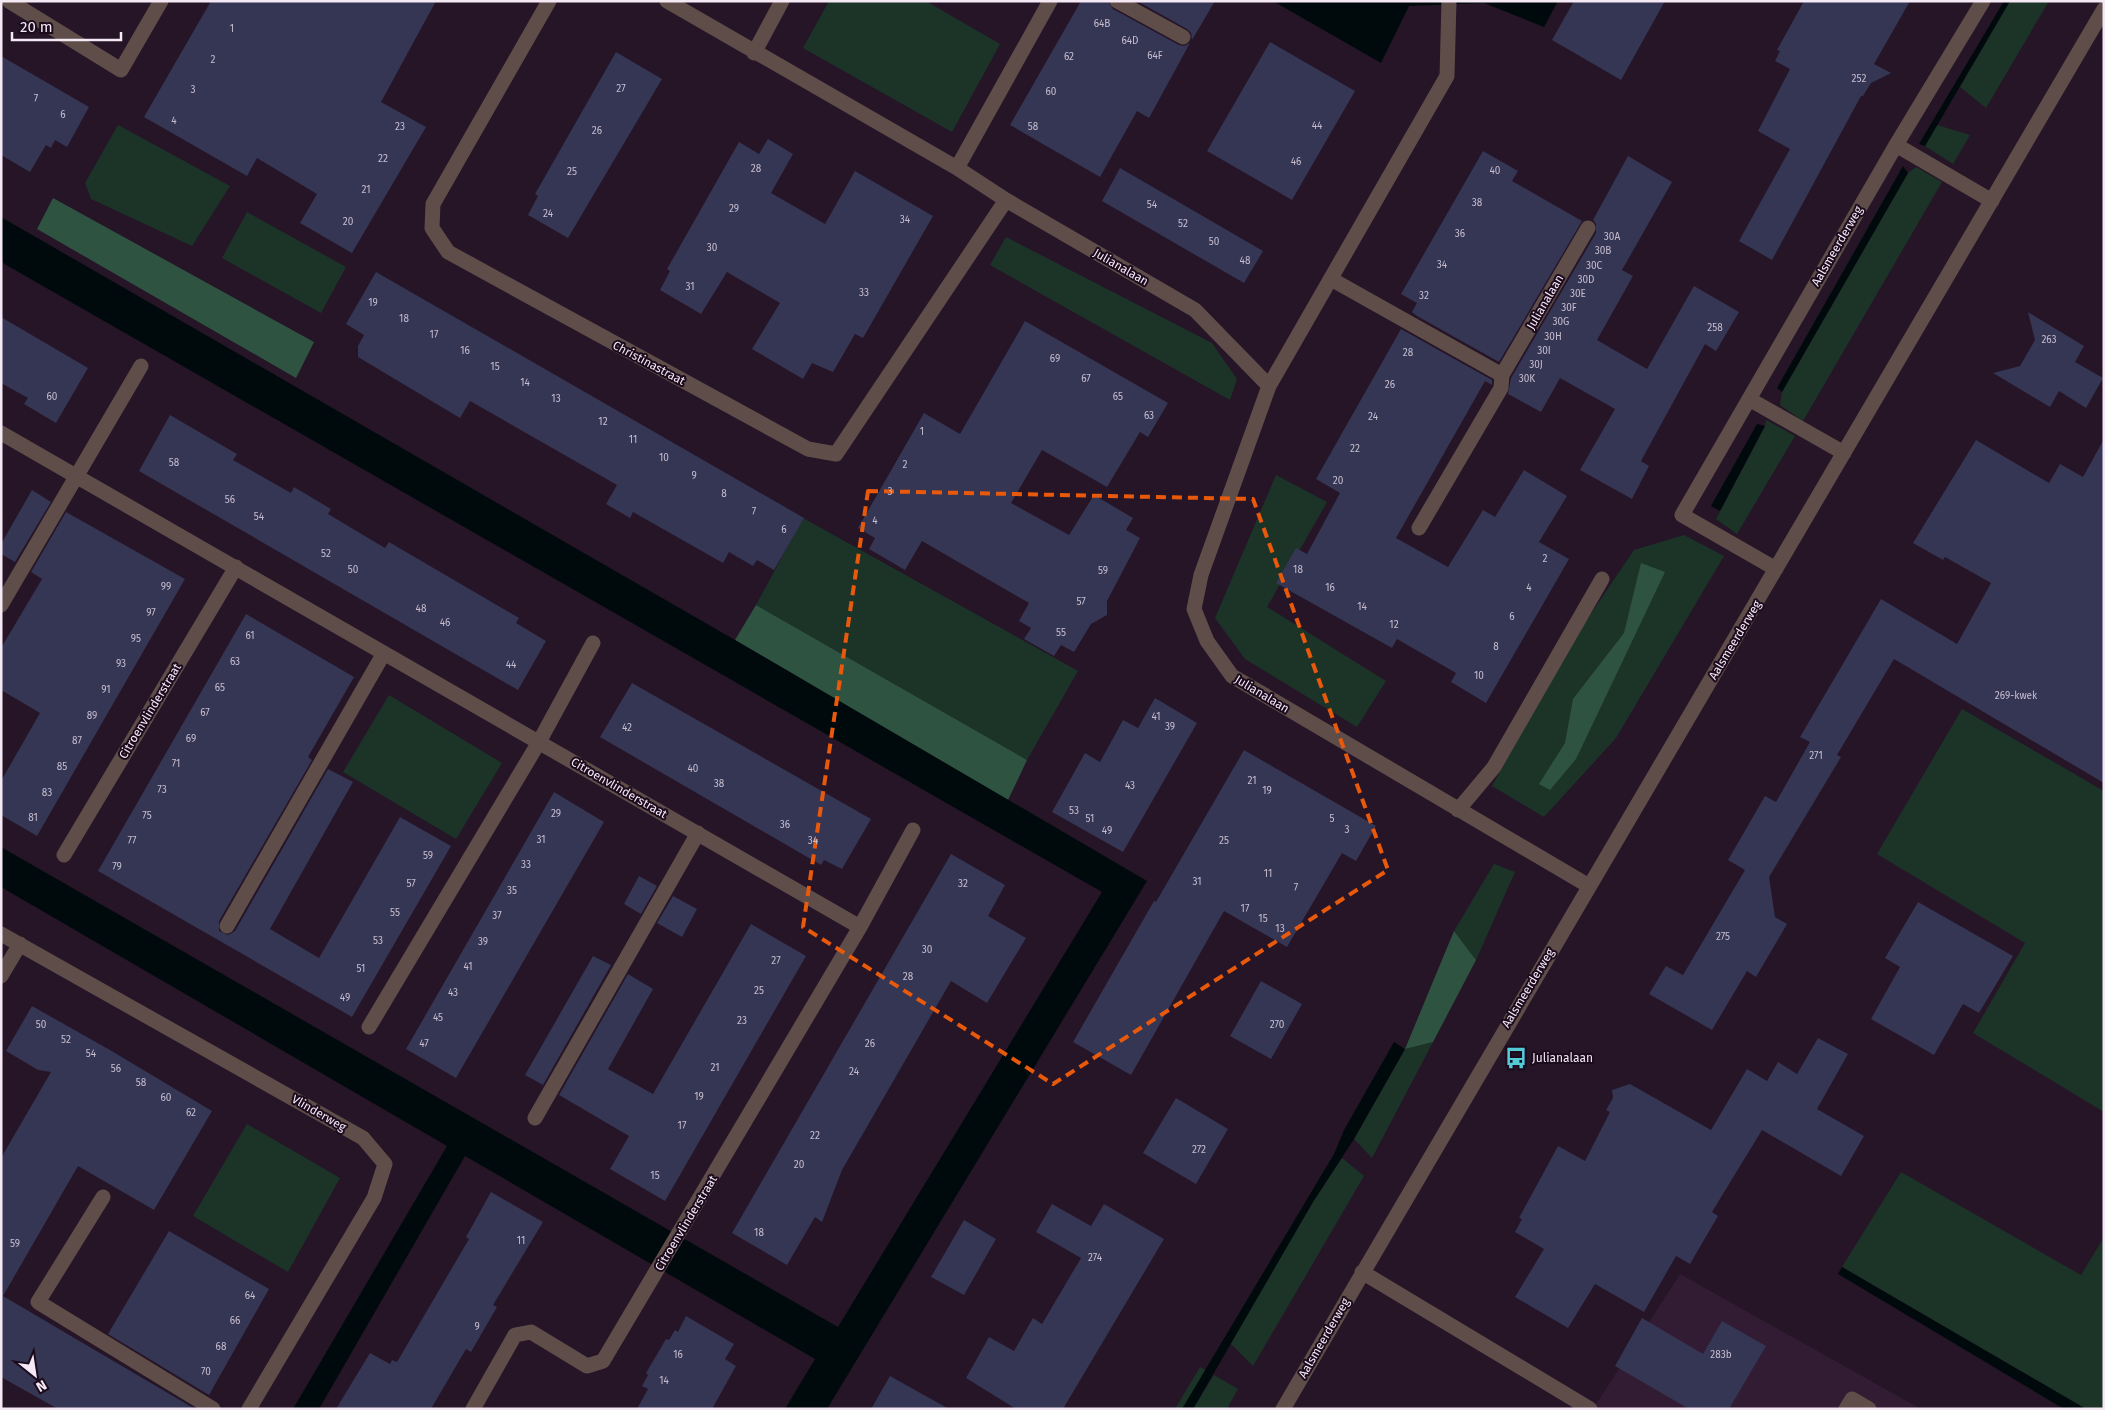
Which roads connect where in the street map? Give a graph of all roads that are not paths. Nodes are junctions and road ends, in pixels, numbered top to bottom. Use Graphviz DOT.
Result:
graph roads {
  1 [pos="9,1"];
  2 [pos="161,1"];
  3 [pos="549,1"];
  4 [pos="667,1"];
  5 [pos="782,1"];
  6 [pos="1050,1"];
  7 [pos="1117,1"];
  8 [pos="1449,1"];
  9 [pos="1983,1"];
  10 [pos="2104,9"];
  11 [pos="1183,37"];
  12 [pos="754,53"];
  13 [pos="1896,145"];
  14 [pos="957,168"];
  15 [pos="1006,200"];
  16 [pos="1992,201"];
  17 [pos="1588,228"];
  18 [pos="1331,279"];
  19 [pos="141,366"];
  20 [pos="1502,376"];
  21 [pos="1269,386"];
  22 [pos="1749,399"];
  23 [pos="1,433"];
  24 [pos="1844,454"];
  25 [pos="77,476"];
  26 [pos="1419,528"];
  27 [pos="236,567"];
  28 [pos="1776,570"];
  29 [pos="1602,579"];
  30 [pos="1,605"];
  31 [pos="594,643"];
  32 [pos="384,653"];
  33 [pos="540,742"];
  34 [pos="1458,810"];
  35 [pos="913,830"];
  36 [pos="698,833"];
  37 [pos="64,855"];
  38 [pos="1589,886"];
  39 [pos="227,926"];
  40 [pos="860,926"];
  41 [pos="1,934"];
  42 [pos="20,944"];
  43 [pos="1,976"];
  44 [pos="369,1026"];
  45 [pos="535,1118"];
  46 [pos="103,1197"];
  47 [pos="1362,1272"];
  48 [pos="213,1409"];
  49 [pos="249,1409"];
  50 [pos="473,1409"];
  51 [pos="1283,1409"];
  52 [pos="1590,1409"];
  53 [pos="1846,1409"];
  54 [pos="1869,1409"];
  1 -- 2 [label="street"];
  3 -- 15 [label="street, Christinastraat"];
  4 -- 12 [label="street, Julianalaan"];
  5 -- 12 [label="street"];
  6 -- 14 [label="street"];
  7 -- 11 [label="street"];
  8 -- 18 [label="street, Julianalaan"];
  9 -- 13 [label="street, Aalsmeerderweg"];
  10 -- 16 [label="street, Aalsmeerderweg"];
  12 -- 14 [label="street, Julianalaan"];
  13 -- 16 [label="street"];
  13 -- 22 [label="street, Aalsmeerderweg"];
  14 -- 15 [label="street, Julianalaan"];
  15 -- 21 [label="street, Julianalaan"];
  16 -- 24 [label="street, Aalsmeerderweg"];
  17 -- 20 [label="street, Julianalaan"];
  18 -- 20 [label="street"];
  18 -- 21 [label="street, Julianalaan"];
  19 -- 25 [label="street"];
  20 -- 26 [label="street, Julianalaan"];
  21 -- 34 [label="street, Julianalaan"];
  22 -- 24 [label="street"];
  22 -- 28 [label="street, Aalsmeerderweg"];
  23 -- 25 [label="street, Citroenvlinderstraat"];
  24 -- 28 [label="street, Aalsmeerderweg"];
  25 -- 27 [label="street, Citroenvlinderstraat"];
  25 -- 30 [label="street"];
  27 -- 32 [label="street, Citroenvlinderstraat"];
  27 -- 37 [label="street, Citroenvlinderstraat"];
  28 -- 38 [label="street, Aalsmeerderweg"];
  29 -- 34 [label="street"];
  31 -- 33 [label="street"];
  32 -- 33 [label="street, Citroenvlinderstraat"];
  32 -- 39 [label="street"];
  33 -- 36 [label="street, Citroenvlinderstraat"];
  33 -- 44 [label="street"];
  34 -- 38 [label="street, Julianalaan"];
  35 -- 40 [label="street, Citroenvlinderstraat"];
  36 -- 40 [label="street, Citroenvlinderstraat"];
  36 -- 45 [label="street"];
  38 -- 47 [label="street, Aalsmeerderweg"];
  40 -- 50 [label="street, Citroenvlinderstraat"];
  41 -- 42 [label="street, Vlinderweg"];
  42 -- 43 [label="street"];
  42 -- 49 [label="street, Vlinderweg"];
  46 -- 48 [label="street"];
  47 -- 51 [label="street, Aalsmeerderweg"];
  47 -- 52 [label="street"];
  53 -- 54 [label="street"];
}
